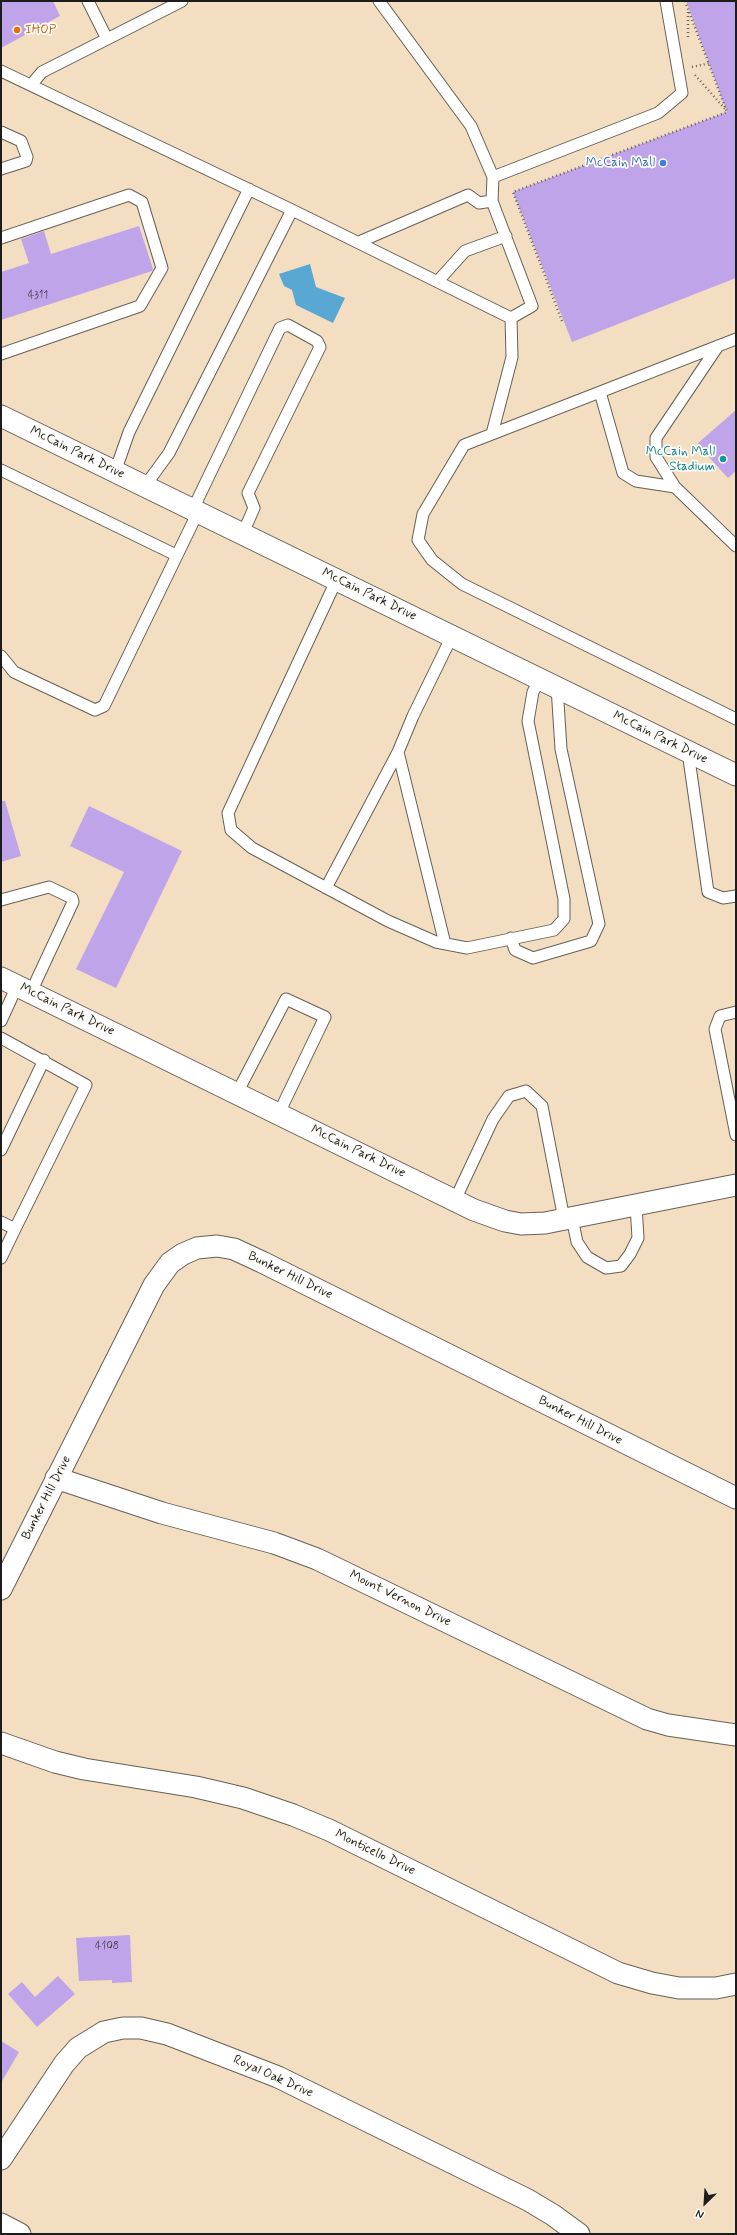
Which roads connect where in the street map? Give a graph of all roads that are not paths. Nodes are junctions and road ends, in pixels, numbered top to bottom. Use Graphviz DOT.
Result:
graph roads {
  1 [pos="88,1"];
  2 [pos="182,1"];
  3 [pos="379,1"];
  4 [pos="666,1"];
  5 [pos="107,39"];
  6 [pos="1,71"];
  7 [pos="31,85"];
  8 [pos="1,132"];
  9 [pos="1,169"];
  10 [pos="493,177"];
  11 [pos="249,189"];
  12 [pos="492,201"];
  13 [pos="292,210"];
  14 [pos="506,236"];
  15 [pos="1,238"];
  16 [pos="359,242"];
  17 [pos="438,281"];
  18 [pos="511,318"];
  19 [pos="736,339"];
  20 [pos="718,346"];
  21 [pos="1,354"];
  22 [pos="600,392"];
  23 [pos="1,416"];
  24 [pos="492,434"];
  25 [pos="1,470"];
  26 [pos="115,472"];
  27 [pos="144,486"];
  28 [pos="675,487"];
  29 [pos="195,511"];
  30 [pos="243,533"];
  31 [pos="736,546"];
  32 [pos="176,555"];
  33 [pos="336,579"];
  34 [pos="452,636"];
  35 [pos="1,656"];
  36 [pos="548,683"];
  37 [pos="736,719"];
  38 [pos="398,752"];
  39 [pos="688,752"];
  40 [pos="736,775"];
  41 [pos="326,888"];
  42 [pos="736,896"];
  43 [pos="1,900"];
  44 [pos="511,938"];
  45 [pos="445,944"];
  46 [pos="16,985"];
  47 [pos="736,1012"];
  48 [pos="1,1021"];
  49 [pos="1,1038"];
  50 [pos="44,1060"];
  51 [pos="237,1093"];
  52 [pos="279,1113"];
  53 [pos="736,1135"];
  54 [pos="1,1150"];
  55 [pos="736,1185"];
  56 [pos="454,1200"];
  57 [pos="636,1205"];
  58 [pos="568,1218"];
  59 [pos="1,1222"];
  60 [pos="15,1229"];
  61 [pos="1,1258"];
  62 [pos="56,1478"];
  63 [pos="736,1498"];
  64 [pos="1,1589"];
  65 [pos="736,1736"];
  66 [pos="1,1743"];
  67 [pos="736,1984"];
  68 [pos="1,2159"];
  69 [pos="1,2224"];
  70 [pos="20,2234"];
  71 [pos="579,2234"];
  1 -- 5 [label="lane"];
  2 -- 5 [label="lane"];
  3 -- 10 [label="lane"];
  4 -- 10 [label="lane"];
  5 -- 7 [label="lane"];
  6 -- 7 [label="lane"];
  7 -- 11 [label="lane"];
  8 -- 9 [label="lane"];
  10 -- 12 [label="lane"];
  11 -- 13 [label="lane"];
  11 -- 26 [label="lane"];
  12 -- 14 [label="lane"];
  12 -- 16 [label="lane"];
  13 -- 16 [label="lane"];
  13 -- 27 [label="lane"];
  14 -- 17 [label="lane"];
  14 -- 18 [label="lane"];
  15 -- 21 [label="lane"];
  16 -- 17 [label="lane"];
  17 -- 18 [label="lane"];
  18 -- 24 [label="lane"];
  19 -- 20 [label="lane"];
  20 -- 22 [label="lane"];
  20 -- 28 [label="lane"];
  22 -- 24 [label="lane"];
  22 -- 28 [label="lane"];
  23 -- 26 [label="street, McCain Park Drive"];
  24 -- 37 [label="lane"];
  25 -- 32 [label="lane"];
  26 -- 27 [label="street, McCain Park Drive"];
  27 -- 29 [label="street, McCain Park Drive"];
  28 -- 31 [label="lane"];
  29 -- 30 [label="street, McCain Park Drive"];
  29 -- 30 [label="lane"];
  29 -- 32 [label="lane"];
  30 -- 33 [label="street, McCain Park Drive"];
  32 -- 35 [label="lane"];
  33 -- 34 [label="street, McCain Park Drive"];
  33 -- 41 [label="lane"];
  34 -- 36 [label="street, McCain Park Drive"];
  34 -- 38 [label="lane"];
  36 -- 39 [label="street, McCain Park Drive"];
  36 -- 44 [label="lane"];
  36 -- 44 [label="lane"];
  38 -- 41 [label="lane"];
  38 -- 45 [label="lane"];
  39 -- 40 [label="street, McCain Park Drive"];
  39 -- 42 [label="lane"];
  41 -- 45 [label="lane"];
  43 -- 46 [label="lane"];
  44 -- 45 [label="lane"];
  46 -- 48 [label="lane"];
  46 -- 51 [label="street, McCain Park Drive"];
  47 -- 53 [label="lane"];
  49 -- 50 [label="lane"];
  50 -- 54 [label="lane"];
  50 -- 60 [label="lane"];
  51 -- 52 [label="street, McCain Park Drive"];
  51 -- 52 [label="lane"];
  52 -- 56 [label="street, McCain Park Drive"];
  55 -- 57 [label="street, McCain Park Drive"];
  56 -- 58 [label="street, McCain Park Drive"];
  56 -- 58 [label="lane"];
  57 -- 58 [label="street, McCain Park Drive"];
  57 -- 58 [label="lane"];
  59 -- 60 [label="lane"];
  60 -- 61 [label="lane"];
  62 -- 63 [label="street, Bunker Hill Drive"];
  62 -- 64 [label="street, Bunker Hill Drive"];
  62 -- 65 [label="street, Mount Vernon Drive"];
  66 -- 67 [label="street, Monticello Drive"];
  68 -- 71 [label="street, Royal Oak Drive"];
  69 -- 70 [label="street"];
}
